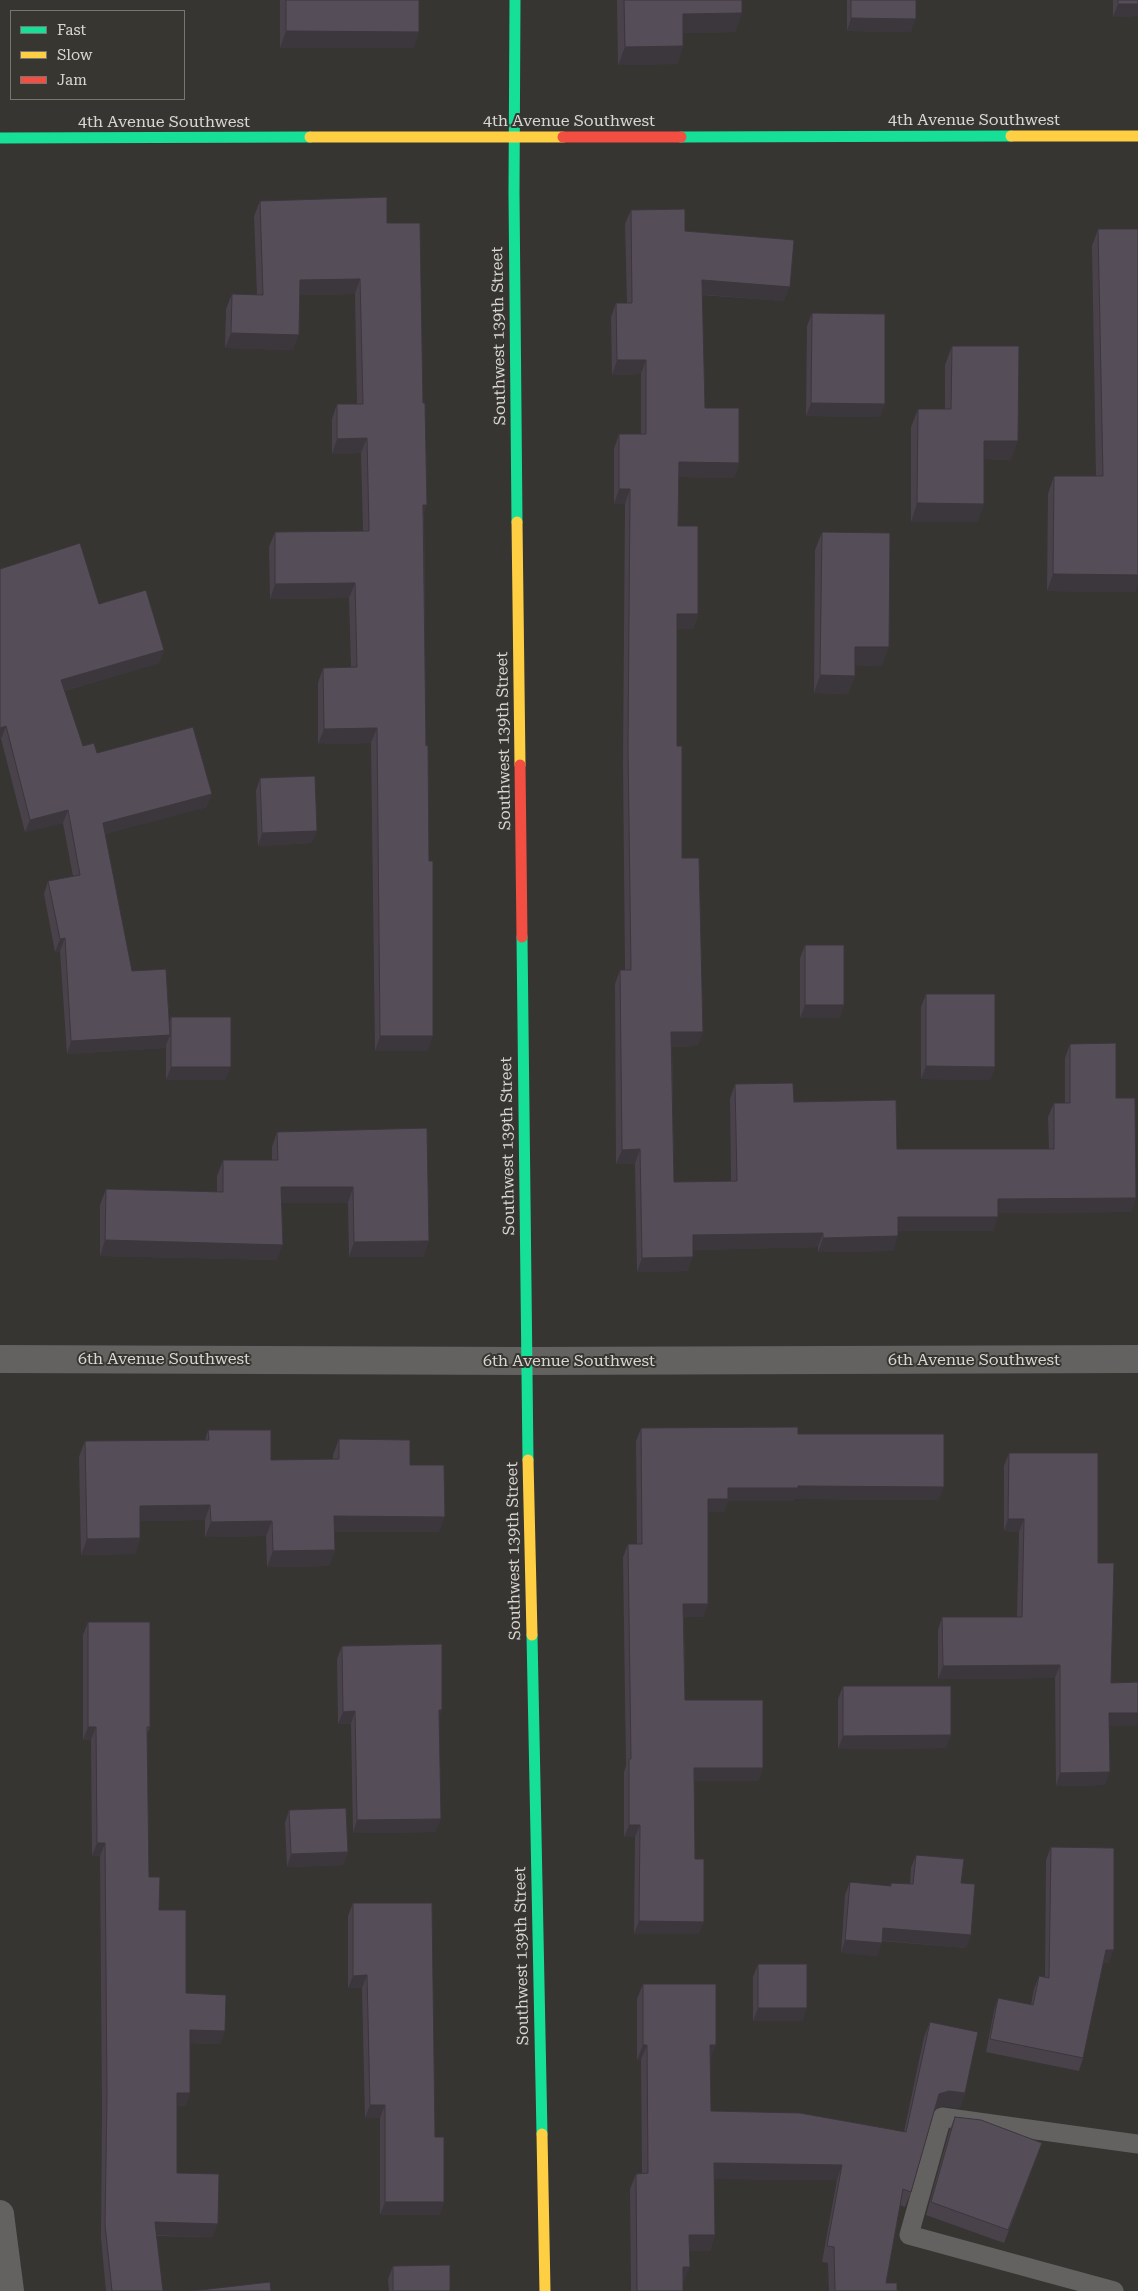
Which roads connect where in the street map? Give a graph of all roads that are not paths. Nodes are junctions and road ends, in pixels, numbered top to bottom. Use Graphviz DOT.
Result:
graph roads {
  1 [pos="515,0"];
  2 [pos="1138,136"];
  3 [pos="514,137"];
  4 [pos="0,138"];
  5 [pos="0,1359"];
  6 [pos="1138,1359"];
  7 [pos="526,1361"];
  8 [pos="1138,2144"];
  9 [pos="0,2214"];
  10 [pos="10,2291"];
  11 [pos="545,2291"];
  12 [pos="1114,2291"];
  1 -- 3 [label="street, Southwest 139th Street"];
  2 -- 3 [label="street, 4th Avenue Southwest"];
  3 -- 4 [label="street, 4th Avenue Southwest"];
  3 -- 7 [label="street, Southwest 139th Street"];
  5 -- 7 [label="street, 6th Avenue Southwest"];
  6 -- 7 [label="street, 6th Avenue Southwest"];
  7 -- 11 [label="street, Southwest 139th Street"];
  8 -- 12 [label="lane"];
  9 -- 10 [label="street"];
}
